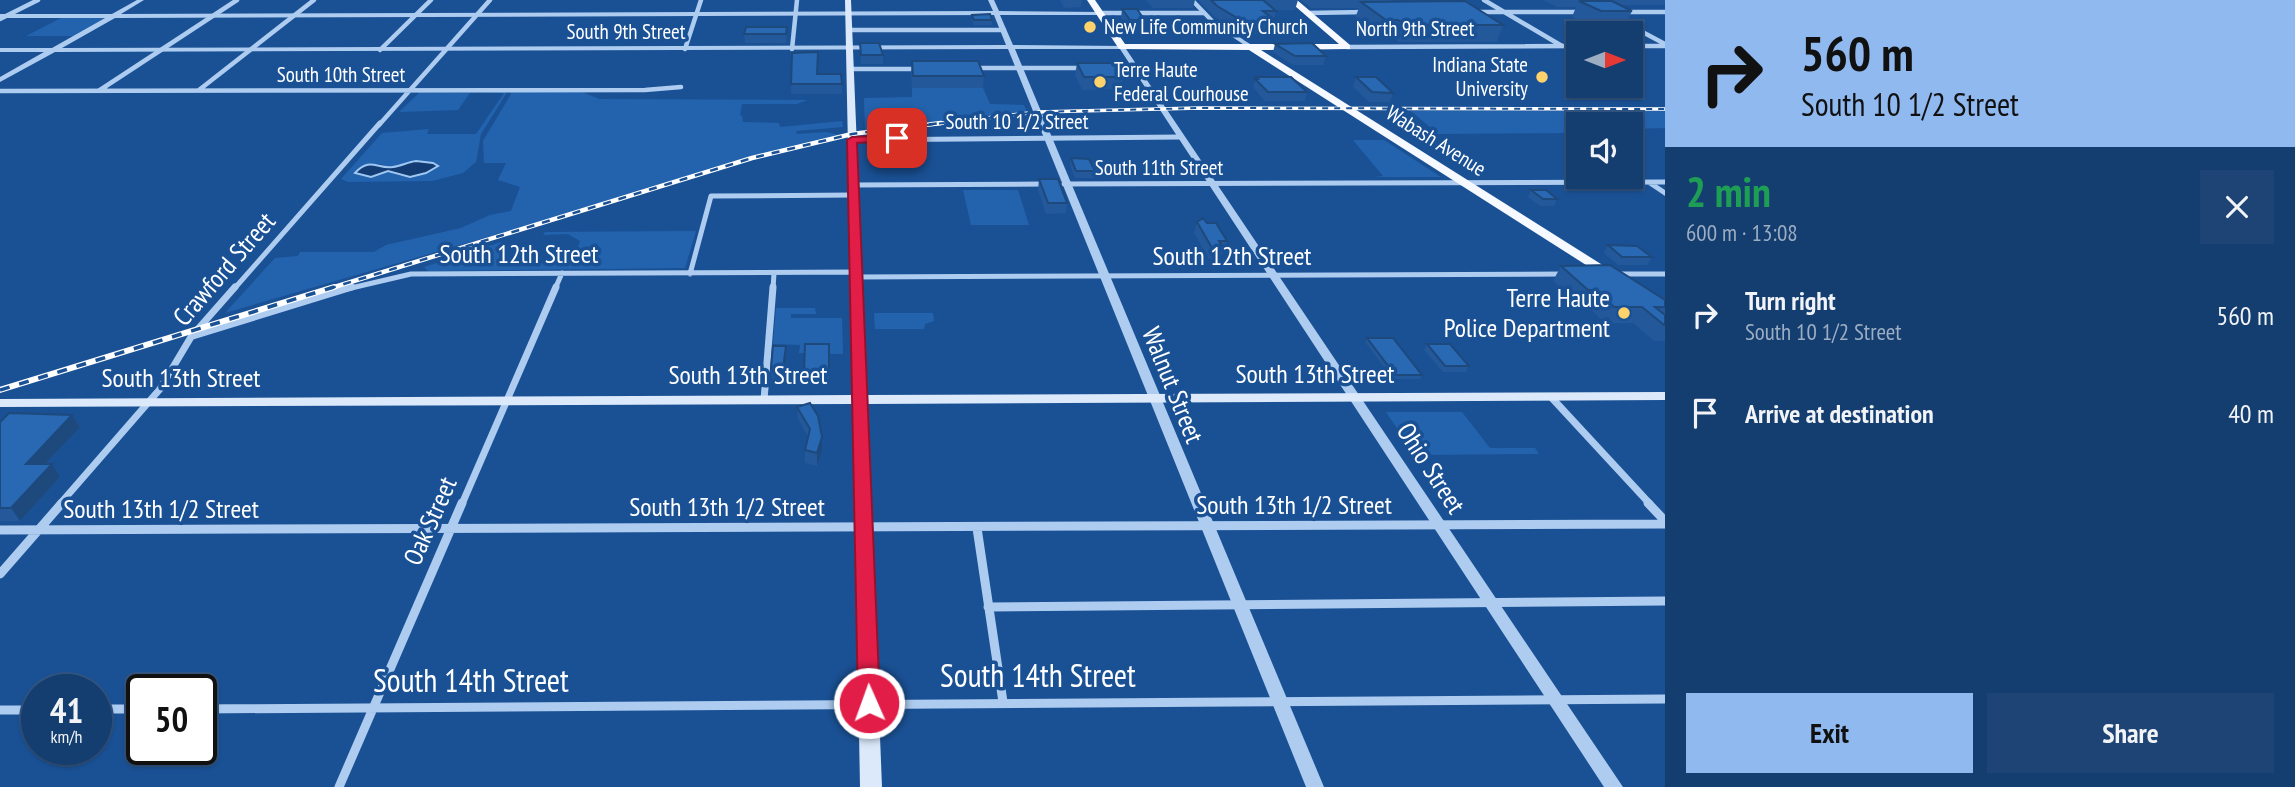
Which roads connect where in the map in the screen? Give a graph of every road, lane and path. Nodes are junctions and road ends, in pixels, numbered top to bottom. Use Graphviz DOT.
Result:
graph roads {
  1 [pos="38,0"];
  2 [pos="141,0"];
  3 [pos="237,0"];
  4 [pos="314,0"];
  5 [pos="431,0"];
  6 [pos="490,0"];
  7 [pos="701,0"];
  8 [pos="797,0"];
  9 [pos="848,0"];
  10 [pos="990,0"];
  11 [pos="1091,0"];
  12 [pos="1192,0"];
  13 [pos="1292,0"];
  14 [pos="1484,0"];
  15 [pos="1370,12"];
  16 [pos="1473,12"];
  17 [pos="1505,12"];
  18 [pos="1583,12"];
  19 [pos="1613,12"];
  20 [pos="1665,12"];
  21 [pos="848,13"];
  22 [pos="996,13"];
  23 [pos="1100,13"];
  24 [pos="1204,13"];
  25 [pos="1307,13"];
  26 [pos="416,14"];
  27 [pos="477,14"];
  28 [pos="796,14"];
  29 [pos="114,15"];
  30 [pos="214,15"];
  31 [pos="296,15"];
  32 [pos="697,15"];
  33 [pos="2,17"];
  34 [pos="1617,19"];
  35 [pos="849,30"];
  36 [pos="1004,30"];
  37 [pos="1665,45"];
  38 [pos="1643,46"];
  39 [pos="1012,47"];
  40 [pos="1122,47"];
  41 [pos="1251,47"];
  42 [pos="1347,47"];
  43 [pos="1562,47"];
  44 [pos="1566,47"];
  45 [pos="446,49"];
  46 [pos="685,49"];
  47 [pos="792,49"];
  48 [pos="849,49"];
  49 [pos="0,50"];
  50 [pos="52,50"];
  51 [pos="161,50"];
  52 [pos="250,50"];
  53 [pos="380,50"];
  54 [pos="966,68"];
  55 [pos="1019,68"];
  56 [pos="1083,68"];
  57 [pos="1096,68"];
  58 [pos="1136,68"];
  59 [pos="850,69"];
  60 [pos="926,69"];
  61 [pos="0,80"];
  62 [pos="681,87"];
  63 [pos="100,90"];
  64 [pos="198,90"];
  65 [pos="0,91"];
  66 [pos="410,91"];
  67 [pos="1049,137"];
  68 [pos="1181,137"];
  69 [pos="852,140"];
  70 [pos="1649,182"];
  71 [pos="1665,182"];
  72 [pos="1212,183"];
  73 [pos="1466,183"];
  74 [pos="1068,184"];
  75 [pos="853,190"];
  76 [pos="1665,193"];
  77 [pos="562,273"];
  78 [pos="774,273"];
  79 [pos="690,274"];
  80 [pos="856,274"];
  81 [pos="1569,274"];
  82 [pos="1593,274"];
  83 [pos="1609,274"];
  84 [pos="1665,274"];
  85 [pos="1105,275"];
  86 [pos="1273,275"];
  87 [pos="1631,288"];
  88 [pos="191,337"];
  89 [pos="1665,396"];
  90 [pos="1551,397"];
  91 [pos="1154,398"];
  92 [pos="1356,398"];
  93 [pos="860,399"];
  94 [pos="764,400"];
  95 [pos="507,401"];
  96 [pos="149,402"];
  97 [pos="0,403"];
  98 [pos="1665,522"];
  99 [pos="1438,524"];
  100 [pos="1207,526"];
  101 [pos="864,528"];
  102 [pos="977,528"];
  103 [pos="0,530"];
  104 [pos="38,530"];
  105 [pos="449,530"];
  106 [pos="0,574"];
  107 [pos="1665,601"];
  108 [pos="1492,604"];
  109 [pos="988,607"];
  110 [pos="1240,607"];
  111 [pos="1556,699"];
  112 [pos="1665,699"];
  113 [pos="1280,701"];
  114 [pos="1003,702"];
  115 [pos="869,703"];
  116 [pos="373,708"];
  117 [pos="217,709"];
  118 [pos="0,710"];
  119 [pos="21,710"];
  120 [pos="339,787"];
  121 [pos="872,787"];
  122 [pos="1315,787"];
  123 [pos="1614,787"];
  1 -- 33 [label="street"];
  2 -- 29 [label="street"];
  3 -- 30 [label="street"];
  4 -- 31 [label="street"];
  5 -- 26 [label="street"];
  6 -- 27 [label="street, Crawford Street"];
  7 -- 32 [label="street"];
  8 -- 28 [label="street"];
  9 -- 21 [label="main road"];
  10 -- 22 [label="street, Walnut Street"];
  11 -- 23 [label="main road, Ohio Street"];
  12 -- 24 [label="street, Wabash Avenue"];
  13 -- 25 [label="main road"];
  14 -- 17 [label="street"];
  15 -- 25 [label="street"];
  16 -- 17 [label="street"];
  17 -- 18 [label="street"];
  17 -- 43 [label="street"];
  19 -- 20 [label="street"];
  21 -- 22 [label="street"];
  21 -- 28 [label="street"];
  21 -- 35 [label="main road"];
  22 -- 23 [label="street"];
  22 -- 36 [label="street, Walnut Street"];
  23 -- 24 [label="street"];
  23 -- 40 [label="main road, Ohio Street"];
  24 -- 41 [label="street, Wabash Avenue"];
  25 -- 42 [label="main road"];
  26 -- 27 [label="street"];
  26 -- 31 [label="street"];
  26 -- 53 [label="street"];
  27 -- 32 [label="street"];
  27 -- 45 [label="street, Crawford Street"];
  28 -- 32 [label="street"];
  28 -- 47 [label="street"];
  29 -- 30 [label="street"];
  29 -- 33 [label="street"];
  29 -- 50 [label="street"];
  30 -- 31 [label="street"];
  30 -- 51 [label="street"];
  31 -- 52 [label="street"];
  32 -- 46 [label="street"];
  34 -- 37 [label="street"];
  35 -- 36 [label="street"];
  35 -- 48 [label="main road"];
  36 -- 39 [label="street, Walnut Street"];
  37 -- 38 [label="street"];
  39 -- 40 [label="street, South 9th Street"];
  39 -- 48 [label="street, South 9th Street"];
  39 -- 55 [label="street, Walnut Street"];
  40 -- 41 [label="main road, South 9th Street"];
  40 -- 58 [label="street, Ohio Street"];
  41 -- 42 [label="main road, North 9th Street"];
  41 -- 73 [label="main road, Wabash Avenue"];
  42 -- 43 [label="street, North 9th Street"];
  43 -- 44 [label="street, North 9th Street"];
  45 -- 46 [label="street, South 9th Street"];
  45 -- 53 [label="street, South 9th Street"];
  45 -- 66 [label="street, Crawford Street"];
  46 -- 47 [label="street, South 9th Street"];
  47 -- 48 [label="street, South 9th Street"];
  48 -- 59 [label="main road"];
  49 -- 50 [label="street, South 9th Street"];
  50 -- 51 [label="street, South 9th Street"];
  50 -- 61 [label="street"];
  51 -- 52 [label="street, South 9th Street"];
  51 -- 63 [label="street"];
  52 -- 53 [label="street, South 9th Street"];
  52 -- 64 [label="street"];
  54 -- 55 [label="street"];
  55 -- 56 [label="street"];
  55 -- 67 [label="street, Walnut Street"];
  57 -- 58 [label="street"];
  58 -- 68 [label="street, Ohio Street"];
  59 -- 60 [label="street"];
  59 -- 69 [label="main road"];
  62 -- 66 [label="street, South 10th Street"];
  63 -- 64 [label="street, South 10th Street"];
  63 -- 65 [label="street, South 10th Street"];
  64 -- 66 [label="street, South 10th Street"];
  66 -- 88 [label="street, Crawford Street"];
  67 -- 68 [label="street, South 10 1/2 Street"];
  67 -- 69 [label="street, South 10 1/2 Street"];
  67 -- 74 [label="street, Walnut Street"];
  68 -- 72 [label="street, Ohio Street"];
  69 -- 75 [label="main road"];
  70 -- 71 [label="street, South 11th Street"];
  70 -- 73 [label="street, South 11th Street"];
  70 -- 76 [label="street"];
  72 -- 73 [label="street, South 11th Street"];
  72 -- 74 [label="street, South 11th Street"];
  72 -- 86 [label="street, Ohio Street"];
  73 -- 83 [label="main road, Wabash Avenue"];
  74 -- 75 [label="street, South 11th Street"];
  74 -- 85 [label="street, Walnut Street"];
  75 -- 79 [label="street, South 11th Street"];
  75 -- 80 [label="main road"];
  77 -- 79 [label="street, South 12th Street"];
  77 -- 88 [label="street, South 12th Street"];
  77 -- 95 [label="street, Oak Street"];
  78 -- 79 [label="street, South 12th Street"];
  78 -- 80 [label="street, South 12th Street"];
  78 -- 94 [label="street"];
  80 -- 85 [label="street, South 12th Street"];
  80 -- 93 [label="main road"];
  81 -- 86 [label="street, South 12th Street"];
  82 -- 83 [label="street"];
  83 -- 84 [label="street"];
  83 -- 87 [label="main road, Wabash Avenue"];
  85 -- 86 [label="street, South 12th Street"];
  85 -- 91 [label="street, Walnut Street"];
  86 -- 92 [label="street, Ohio Street"];
  88 -- 96 [label="street, Crawford Street"];
  89 -- 90 [label="main road, South 13th Street"];
  90 -- 92 [label="main road, South 13th Street"];
  90 -- 98 [label="street"];
  91 -- 92 [label="main road, South 13th Street"];
  91 -- 93 [label="main road, South 13th Street"];
  91 -- 100 [label="street, Walnut Street"];
  92 -- 99 [label="street, Ohio Street"];
  93 -- 94 [label="main road, South 13th Street"];
  93 -- 101 [label="main road"];
  94 -- 95 [label="main road, South 13th Street"];
  95 -- 96 [label="main road, South 13th Street"];
  95 -- 105 [label="street, Oak Street"];
  96 -- 97 [label="main road, South 13th Street"];
  96 -- 104 [label="street, Crawford Street"];
  98 -- 99 [label="street, South 13th 1/2 Street"];
  99 -- 100 [label="street, South 13th 1/2 Street"];
  99 -- 108 [label="street, Ohio Street"];
  100 -- 102 [label="street, South 13th 1/2 Street"];
  100 -- 110 [label="street, Walnut Street"];
  101 -- 102 [label="street, South 13th 1/2 Street"];
  101 -- 105 [label="street, South 13th 1/2 Street"];
  101 -- 115 [label="main road"];
  102 -- 109 [label="street"];
  103 -- 104 [label="street, South 13th 1/2 Street"];
  104 -- 105 [label="street, South 13th 1/2 Street"];
  104 -- 106 [label="street, Crawford Street"];
  105 -- 116 [label="street, Oak Street"];
  107 -- 108 [label="street"];
  108 -- 110 [label="street"];
  108 -- 111 [label="street, Ohio Street"];
  109 -- 110 [label="street"];
  109 -- 114 [label="street"];
  110 -- 113 [label="street, Walnut Street"];
  111 -- 112 [label="street, South 14th Street"];
  111 -- 113 [label="street, South 14th Street"];
  111 -- 123 [label="street, Ohio Street"];
  113 -- 114 [label="street, South 14th Street"];
  113 -- 122 [label="street, Walnut Street"];
  114 -- 115 [label="street, South 14th Street"];
  115 -- 116 [label="street, South 14th Street"];
  115 -- 121 [label="main road"];
  116 -- 117 [label="street, South 14th Street"];
  116 -- 120 [label="street, Oak Street"];
  118 -- 119 [label="street"];
}
